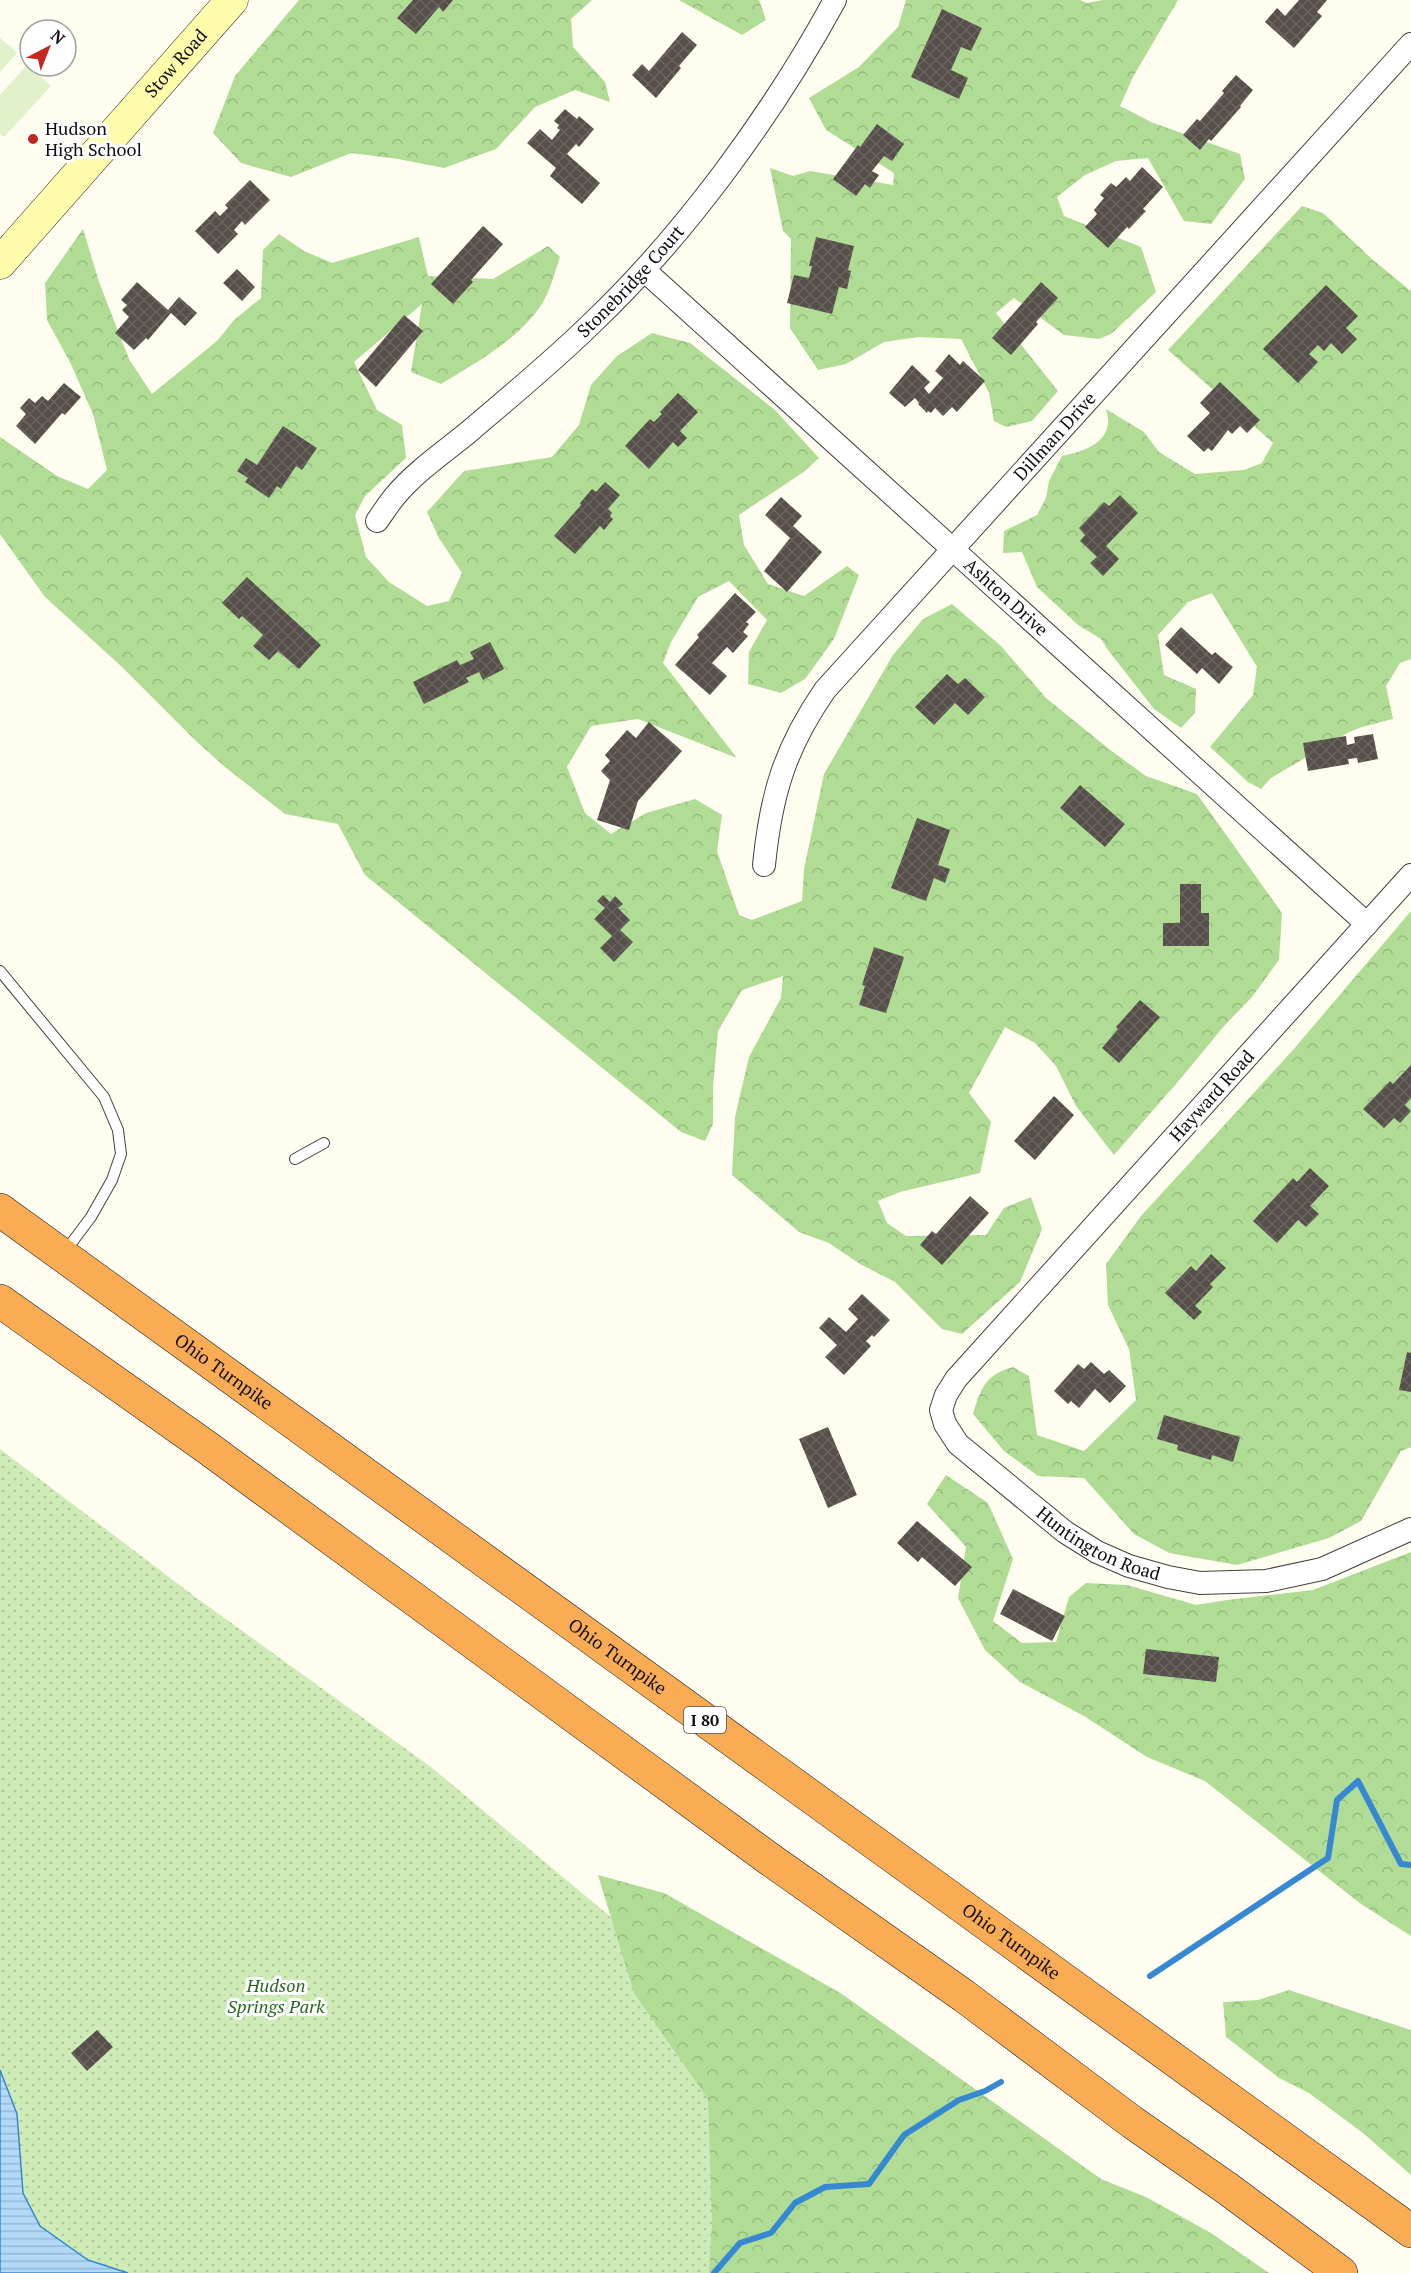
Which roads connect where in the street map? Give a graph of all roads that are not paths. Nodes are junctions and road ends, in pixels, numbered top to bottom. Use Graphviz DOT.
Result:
graph roads {
  1 [pos="835,0"];
  2 [pos="223,3"];
  3 [pos="1411,44"];
  4 [pos="0,263"];
  5 [pos="644,270"];
  6 [pos="377,521"];
  7 [pos="955,549"];
  8 [pos="764,865"];
  9 [pos="1411,875"];
  10 [pos="1367,924"];
  11 [pos="0,971"];
  12 [pos="324,1143"];
  13 [pos="295,1159"];
  14 [pos="0,1210"];
  15 [pos="62,1255"];
  16 [pos="0,1301"];
  17 [pos="1013,1317"];
  18 [pos="1411,1529"];
  19 [pos="1411,2231"];
  20 [pos="1341,2273"];
  1 -- 5 [label="street, Stonebridge Court"];
  2 -- 4 [label="street, Stow Road"];
  3 -- 7 [label="street, Dillman Drive"];
  5 -- 6 [label="street, Stonebridge Court"];
  5 -- 7 [label="street, Ashton Drive"];
  7 -- 8 [label="street, Dillman Drive"];
  7 -- 10 [label="street, Ashton Drive"];
  9 -- 10 [label="street, Hayward Road"];
  10 -- 17 [label="street, Hayward Road"];
  11 -- 15 [label="lane"];
  12 -- 13 [label="lane"];
  14 -- 15 [label="highway, Ohio Turnpike / I 80"];
  15 -- 19 [label="highway, Ohio Turnpike / I 80"];
  16 -- 20 [label="highway"];
  17 -- 18 [label="street, Huntington Road"];
}
